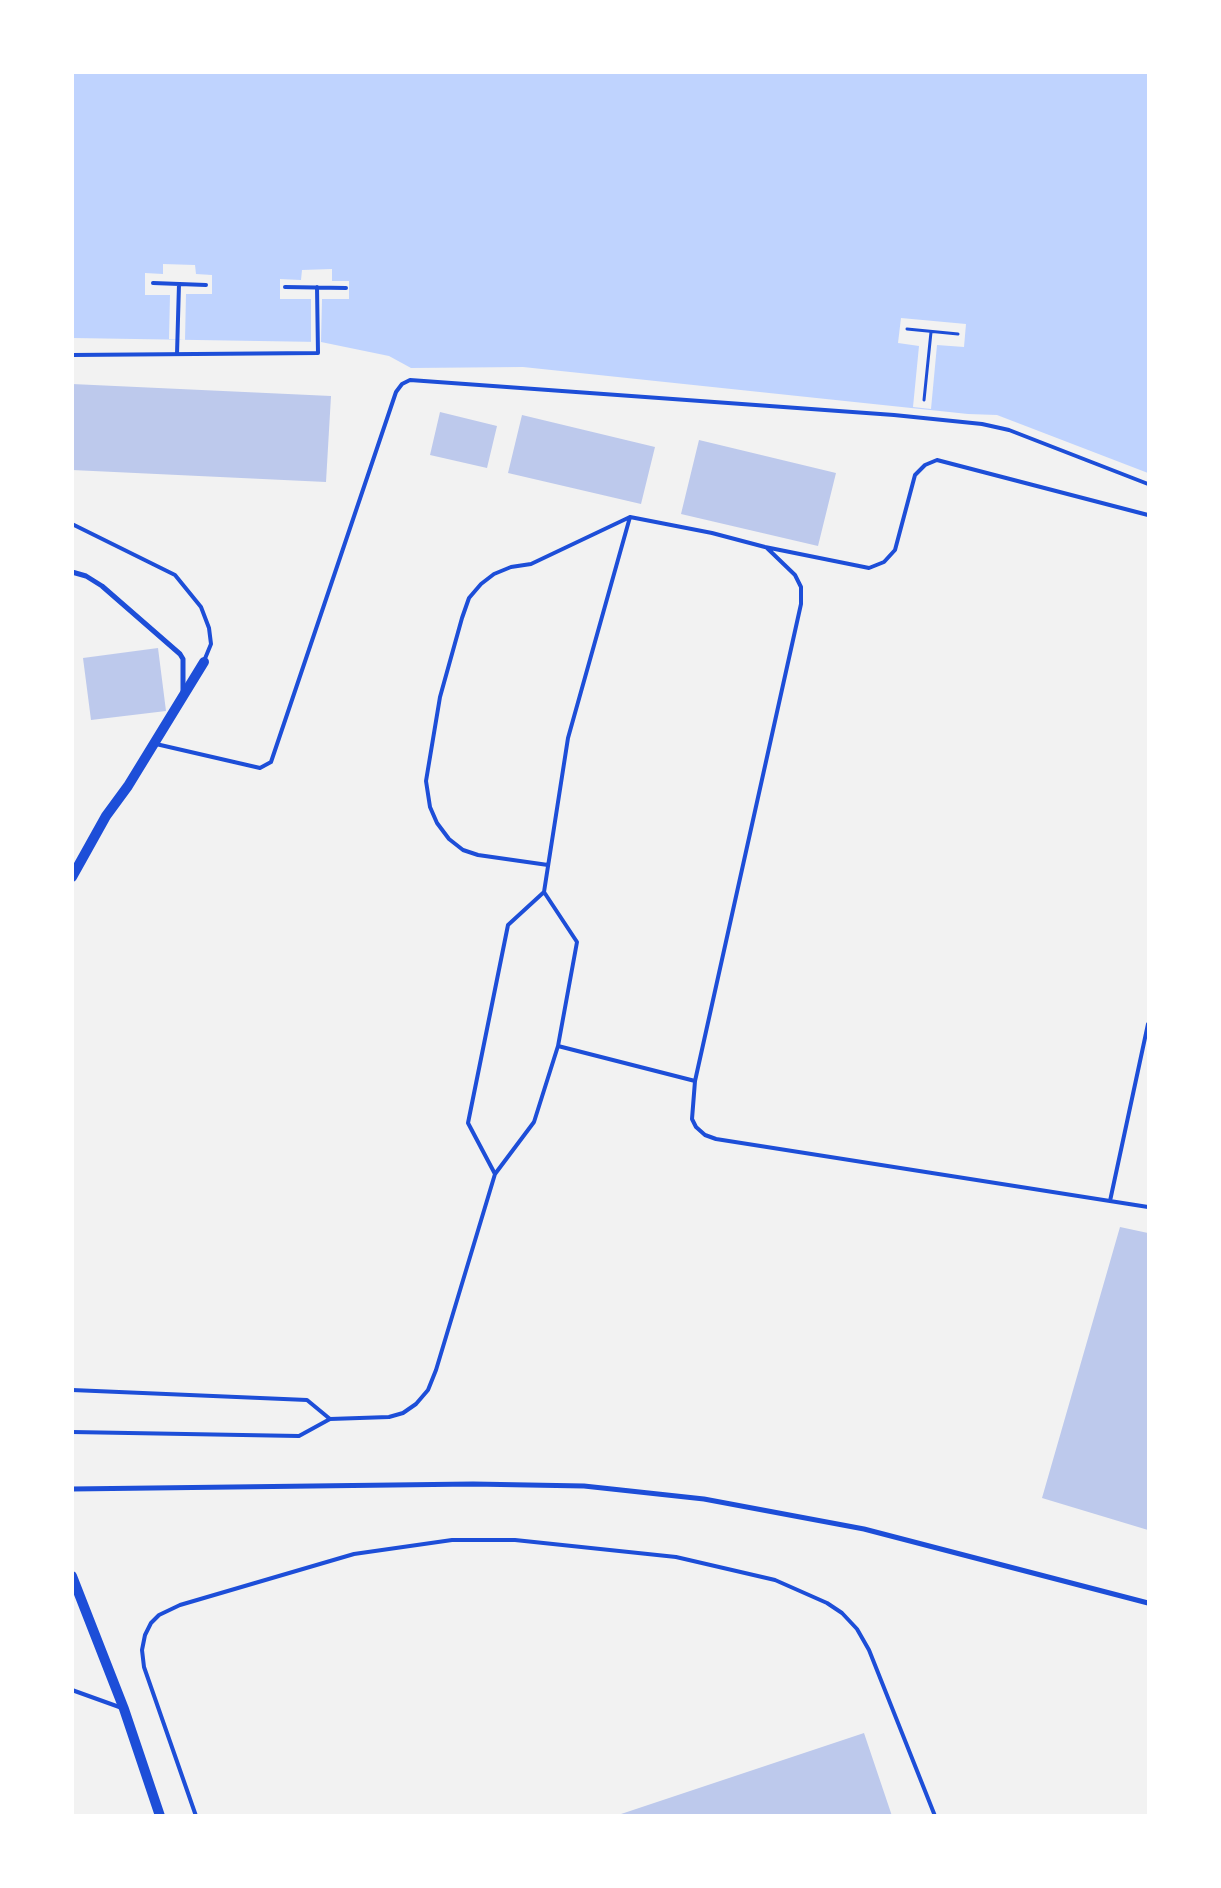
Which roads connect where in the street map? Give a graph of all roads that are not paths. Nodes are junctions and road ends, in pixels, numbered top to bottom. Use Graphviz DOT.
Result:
graph roads {
  1 [pos="153,283"];
  2 [pos="179,284"];
  3 [pos="206,285"];
  4 [pos="285,287"];
  5 [pos="317,288"];
  6 [pos="346,288"];
  7 [pos="72,354"];
  8 [pos="177,354"];
  9 [pos="1148,484"];
  10 [pos="1148,515"];
  11 [pos="630,517"];
  12 [pos="72,524"];
  13 [pos="765,547"];
  14 [pos="72,572"];
  15 [pos="204,662"];
  16 [pos="182,698"];
  17 [pos="154,744"];
  18 [pos="548,865"];
  19 [pos="72,877"];
  20 [pos="544,892"];
  21 [pos="1148,1024"];
  22 [pos="558,1046"];
  23 [pos="695,1081"];
  24 [pos="495,1174"];
  25 [pos="1110,1201"];
  26 [pos="1148,1207"];
  27 [pos="72,1390"];
  28 [pos="330,1419"];
  29 [pos="72,1432"];
  30 [pos="72,1489"];
  31 [pos="72,1576"];
  32 [pos="1148,1603"];
  33 [pos="72,1690"];
  34 [pos="124,1709"];
  35 [pos="160,1816"];
  36 [pos="196,1816"];
  37 [pos="935,1816"];
  1 -- 2 [label="lane"];
  2 -- 3 [label="lane"];
  2 -- 8 [label="lane"];
  4 -- 5 [label="lane"];
  5 -- 6 [label="lane"];
  5 -- 8 [label="lane"];
  7 -- 8 [label="lane"];
  9 -- 17 [label="lane"];
  10 -- 13 [label="lane"];
  11 -- 13 [label="lane"];
  11 -- 18 [label="lane"];
  11 -- 18 [label="lane"];
  12 -- 15 [label="lane"];
  13 -- 23 [label="lane"];
  14 -- 16 [label="street"];
  15 -- 16 [label="main road"];
  16 -- 17 [label="main road"];
  17 -- 19 [label="main road"];
  18 -- 20 [label="lane"];
  20 -- 22 [label="lane"];
  20 -- 24 [label="lane"];
  21 -- 25 [label="lane"];
  22 -- 23 [label="lane"];
  22 -- 24 [label="lane"];
  23 -- 25 [label="lane"];
  24 -- 28 [label="lane"];
  25 -- 26 [label="lane"];
  27 -- 28 [label="lane"];
  28 -- 29 [label="lane"];
  30 -- 32 [label="street"];
  31 -- 34 [label="main road"];
  33 -- 34 [label="lane"];
  34 -- 35 [label="main road"];
  36 -- 37 [label="lane"];
}
